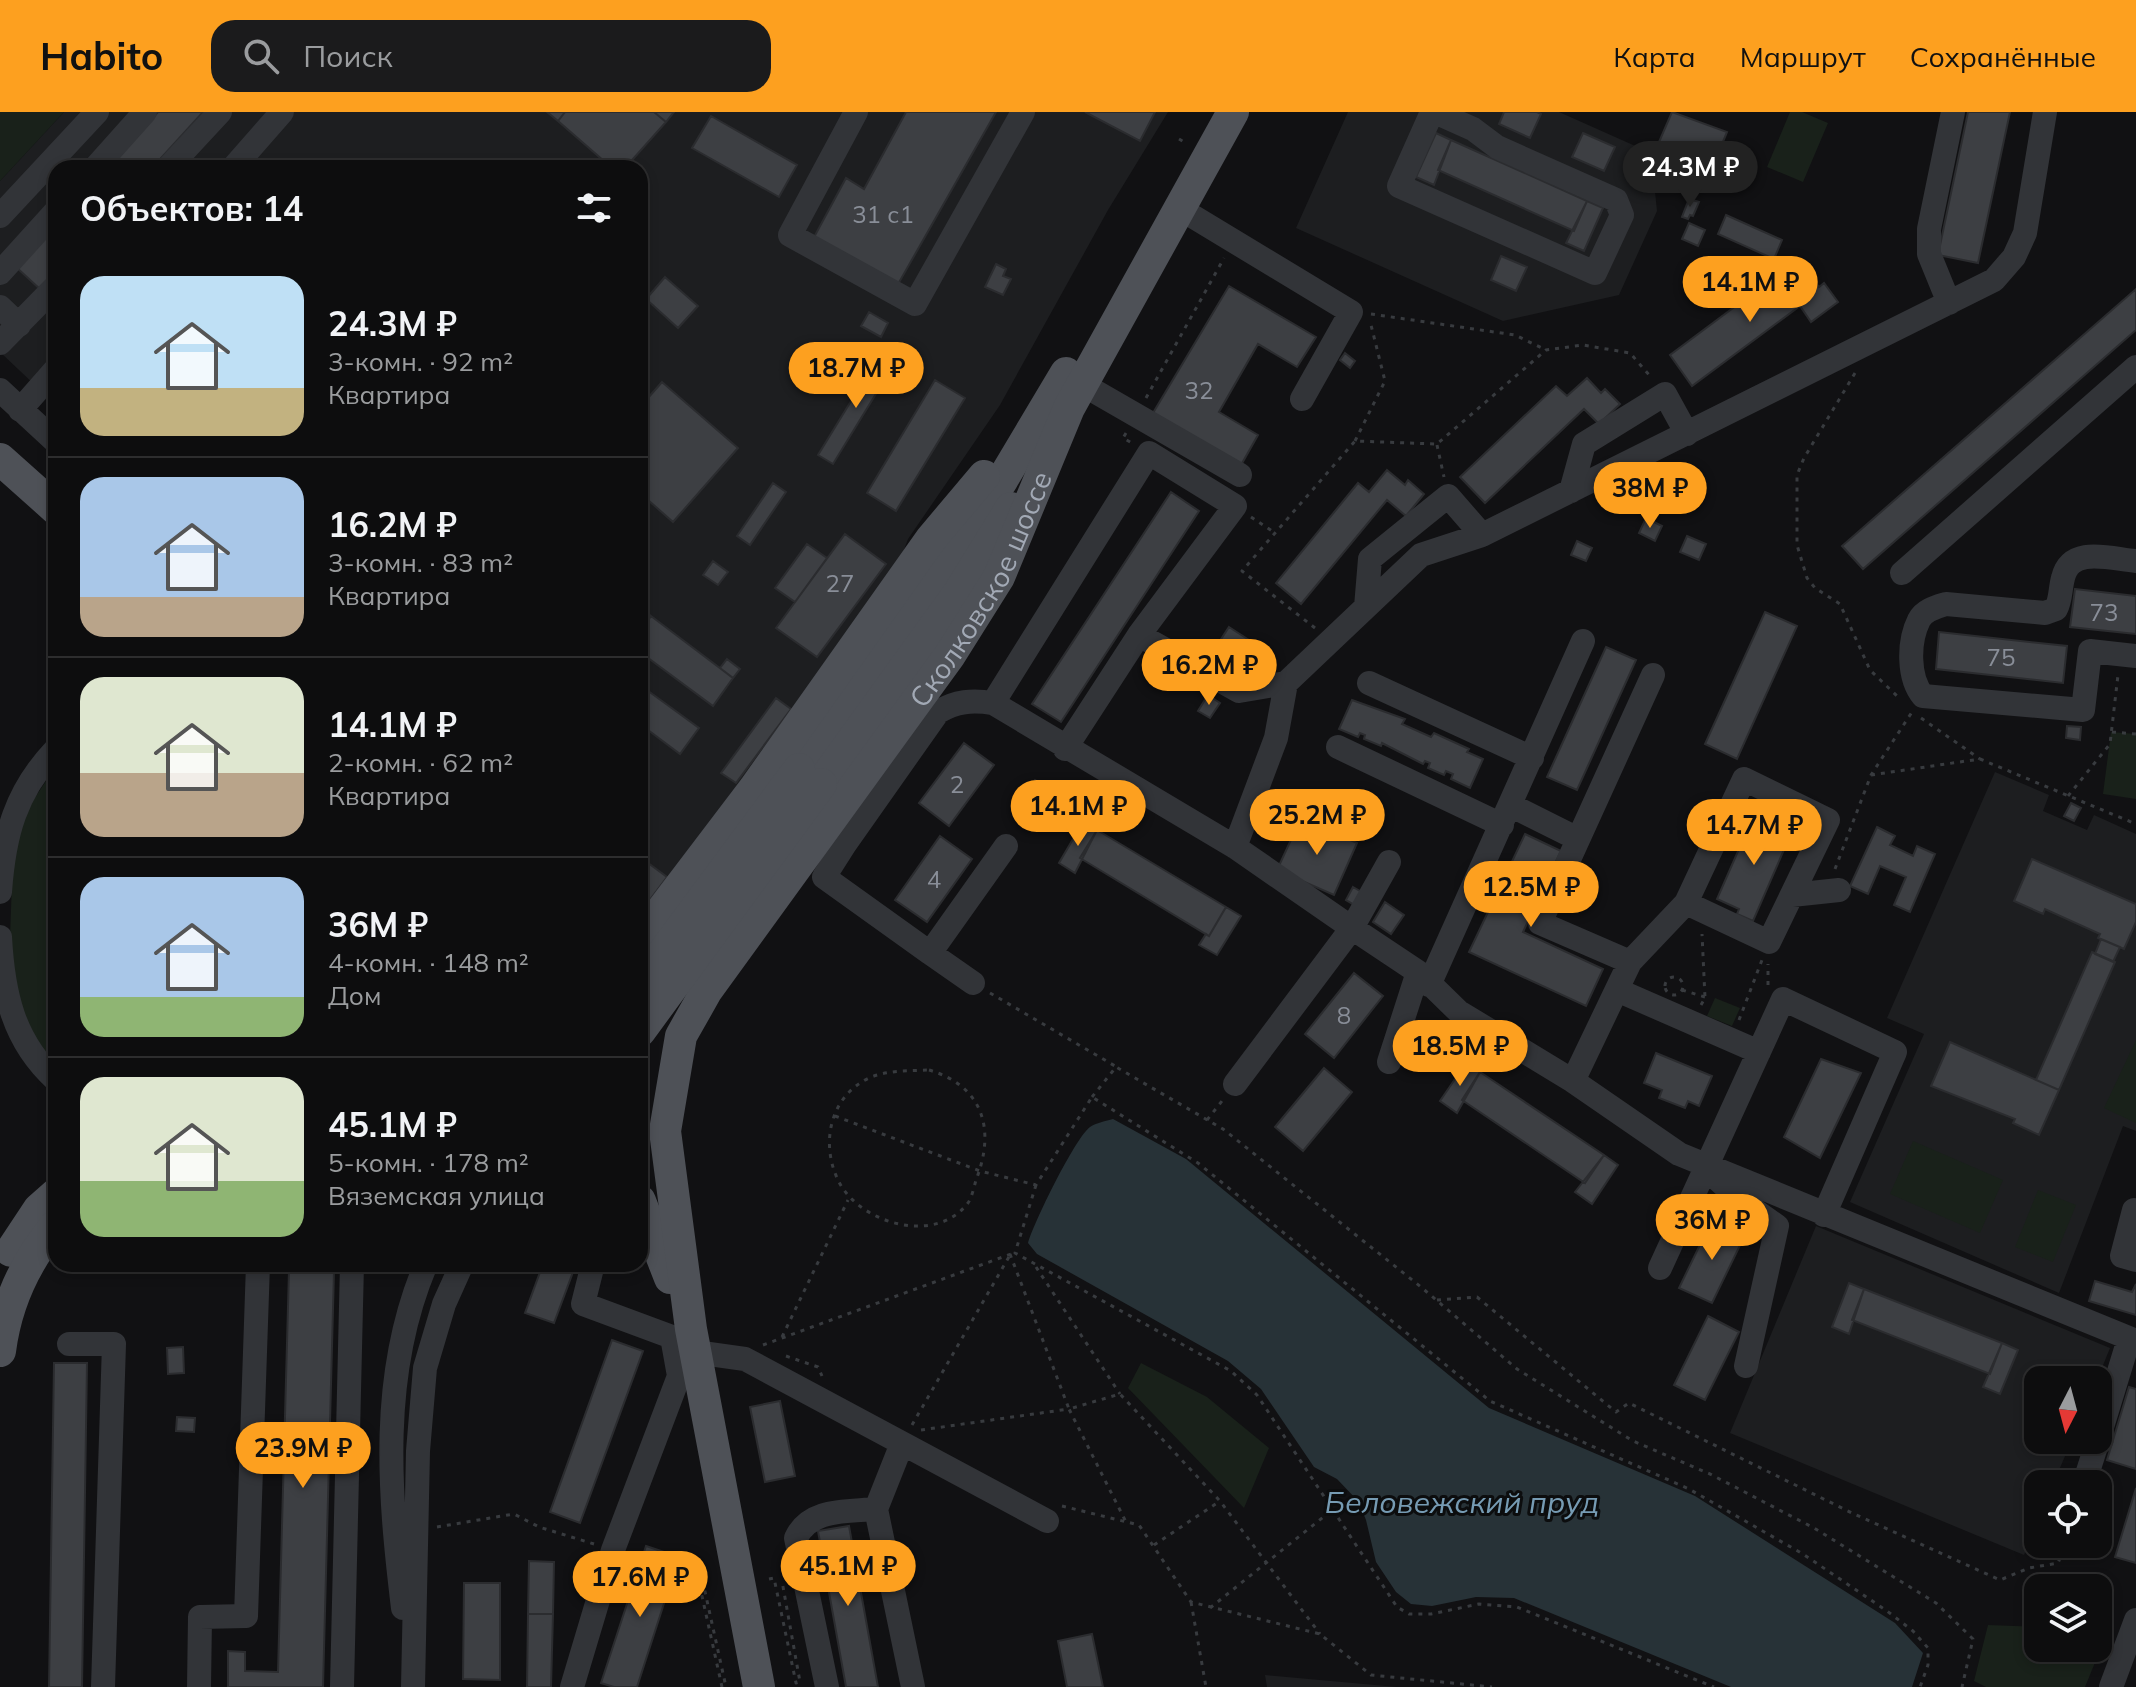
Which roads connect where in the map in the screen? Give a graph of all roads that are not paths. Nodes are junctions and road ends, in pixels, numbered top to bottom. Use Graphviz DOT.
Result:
graph roads {
  1 [pos="97,112"];
  2 [pos="145,112"];
  3 [pos="220,112"];
  4 [pos="282,112"];
  5 [pos="856,112"];
  6 [pos="1023,112"];
  7 [pos="1211,112"];
  8 [pos="1233,112"];
  9 [pos="1434,112"];
  10 [pos="1953,112"];
  11 [pos="2045,112"];
  12 [pos="52,160"];
  13 [pos="102,160"];
  14 [pos="175,160"];
  15 [pos="240,160"];
  16 [pos="48,165"];
  17 [pos="1179,208"];
  18 [pos="0,216"];
  19 [pos="48,220"];
  20 [pos="0,273"];
  21 [pos="48,294"];
  22 [pos="1949,303"];
  23 [pos="0,307"];
  24 [pos="19,325"];
  25 [pos="0,343"];
  26 [pos="2136,367"];
  27 [pos="48,378"];
  28 [pos="1075,383"];
  29 [pos="0,390"];
  30 [pos="1302,399"];
  31 [pos="20,410"];
  32 [pos="1687,434"];
  33 [pos="48,435"];
  34 [pos="0,459"];
  35 [pos="1240,475"];
  36 [pos="1571,491"];
  37 [pos="48,502"];
  38 [pos="1482,535"];
  39 [pos="2136,561"];
  40 [pos="1902,573"];
  41 [pos="1366,607"];
  42 [pos="1139,635"];
  43 [pos="1583,641"];
  44 [pos="2128,655"];
  45 [pos="1653,675"];
  46 [pos="1286,683"];
  47 [pos="1369,683"];
  48 [pos="993,703"];
  49 [pos="1338,747"];
  50 [pos="1065,749"];
  51 [pos="1532,758"];
  52 [pos="48,759"];
  53 [pos="810,776"];
  54 [pos="1506,815"];
  55 [pos="834,837"];
  56 [pos="1578,839"];
  57 [pos="1006,846"];
  58 [pos="1235,847"];
  59 [pos="1389,862"];
  60 [pos="1832,891"];
  61 [pos="0,892"];
  62 [pos="1792,895"];
  63 [pos="1694,907"];
  64 [pos="648,928"];
  65 [pos="1352,928"];
  66 [pos="0,937"];
  67 [pos="930,953"];
  68 [pos="1630,962"];
  69 [pos="648,974"];
  70 [pos="1424,979"];
  71 [pos="973,983"];
  72 [pos="1617,990"];
  73 [pos="648,1019"];
  74 [pos="686,1028"];
  75 [pos="648,1033"];
  76 [pos="1759,1052"];
  77 [pos="1389,1062"];
  78 [pos="48,1071"];
  79 [pos="1573,1081"];
  80 [pos="1235,1084"];
  81 [pos="1705,1168"];
  82 [pos="48,1201"];
  83 [pos="2134,1210"];
  84 [pos="1824,1215"];
  85 [pos="648,1222"];
  86 [pos="48,1234"];
  87 [pos="2136,1260"];
  88 [pos="1660,1268"];
  89 [pos="0,1271"];
  90 [pos="258,1272"];
  91 [pos="352,1272"];
  92 [pos="423,1272"];
  93 [pos="458,1272"];
  94 [pos="591,1272"];
  95 [pos="693,1340"];
  96 [pos="2132,1340"];
  97 [pos="69,1344"];
  98 [pos="0,1351"];
  99 [pos="1746,1366"];
  100 [pos="2112,1399"];
  101 [pos="901,1446"];
  102 [pos="876,1509"];
  103 [pos="1051,1513"];
  104 [pos="2136,1620"];
  105 [pos="103,1687"];
  106 [pos="199,1687"];
  107 [pos="342,1687"];
  108 [pos="413,1687"];
  109 [pos="572,1687"];
  110 [pos="759,1687"];
  111 [pos="827,1687"];
  112 [pos="913,1687"];
  113 [pos="2111,1687"];
  1 -- 12 [label="street"];
  2 -- 13 [label="street"];
  3 -- 14 [label="street"];
  4 -- 15 [label="street"];
  5 -- 6 [label="street"];
  7 -- 28 [label="main road, Сколковское шоссе"];
  8 -- 17 [label="main road, Сколковское шоссе"];
  9 -- 9 [label="street"];
  10 -- 22 [label="street"];
  11 -- 22 [label="street"];
  16 -- 18 [label="street"];
  17 -- 28 [label="main road, Сколковское шоссе"];
  17 -- 30 [label="street"];
  19 -- 20 [label="street"];
  21 -- 24 [label="street"];
  22 -- 32 [label="street"];
  23 -- 24 [label="street"];
  24 -- 25 [label="street"];
  26 -- 40 [label="street"];
  27 -- 31 [label="street"];
  28 -- 35 [label="street"];
  28 -- 53 [label="main road"];
  28 -- 53 [label="main road"];
  28 -- 55 [label="main road, Сколковское шоссе"];
  28 -- 64 [label="main road"];
  29 -- 31 [label="street"];
  31 -- 33 [label="street"];
  32 -- 36 [label="street"];
  32 -- 36 [label="street"];
  34 -- 37 [label="main road"];
  36 -- 38 [label="street"];
  38 -- 41 [label="street"];
  38 -- 41 [label="street"];
  39 -- 44 [label="street"];
  41 -- 46 [label="street"];
  42 -- 46 [label="street"];
  42 -- 48 [label="street"];
  42 -- 50 [label="street"];
  43 -- 51 [label="street"];
  45 -- 56 [label="street"];
  46 -- 58 [label="street"];
  47 -- 51 [label="street"];
  48 -- 50 [label="street"];
  48 -- 55 [label="street"];
  49 -- 54 [label="street"];
  50 -- 58 [label="street"];
  51 -- 54 [label="street"];
  52 -- 61 [label="street"];
  53 -- 69 [label="main road, bridge"];
  53 -- 73 [label="main road, bridge"];
  54 -- 56 [label="street"];
  54 -- 70 [label="street"];
  55 -- 67 [label="street"];
  55 -- 74 [label="main road, Сколковское шоссе"];
  56 -- 68 [label="street"];
  57 -- 67 [label="street"];
  58 -- 65 [label="street"];
  59 -- 65 [label="street"];
  60 -- 62 [label="street"];
  62 -- 63 [label="street"];
  62 -- 63 [label="street"];
  63 -- 68 [label="street"];
  65 -- 70 [label="street"];
  65 -- 80 [label="street"];
  66 -- 78 [label="street"];
  67 -- 71 [label="street"];
  68 -- 72 [label="street"];
  70 -- 77 [label="street"];
  70 -- 79 [label="street"];
  72 -- 76 [label="street"];
  72 -- 79 [label="street"];
  74 -- 75 [label="street"];
  74 -- 95 [label="main road"];
  76 -- 81 [label="street"];
  76 -- 84 [label="street"];
  79 -- 81 [label="street"];
  81 -- 84 [label="street"];
  81 -- 88 [label="street"];
  81 -- 99 [label="street"];
  82 -- 89 [label="main road"];
  83 -- 87 [label="street"];
  84 -- 96 [label="street"];
  85 -- 95 [label="main road"];
  86 -- 98 [label="main road"];
  90 -- 106 [label="street"];
  91 -- 107 [label="street"];
  92 -- 108 [label="street"];
  93 -- 108 [label="street"];
  94 -- 109 [label="street"];
  95 -- 101 [label="street"];
  95 -- 110 [label="main road"];
  96 -- 100 [label="street"];
  97 -- 105 [label="street"];
  101 -- 102 [label="street"];
  101 -- 103 [label="street"];
  102 -- 111 [label="street"];
  102 -- 112 [label="street"];
  104 -- 113 [label="street"];
}
